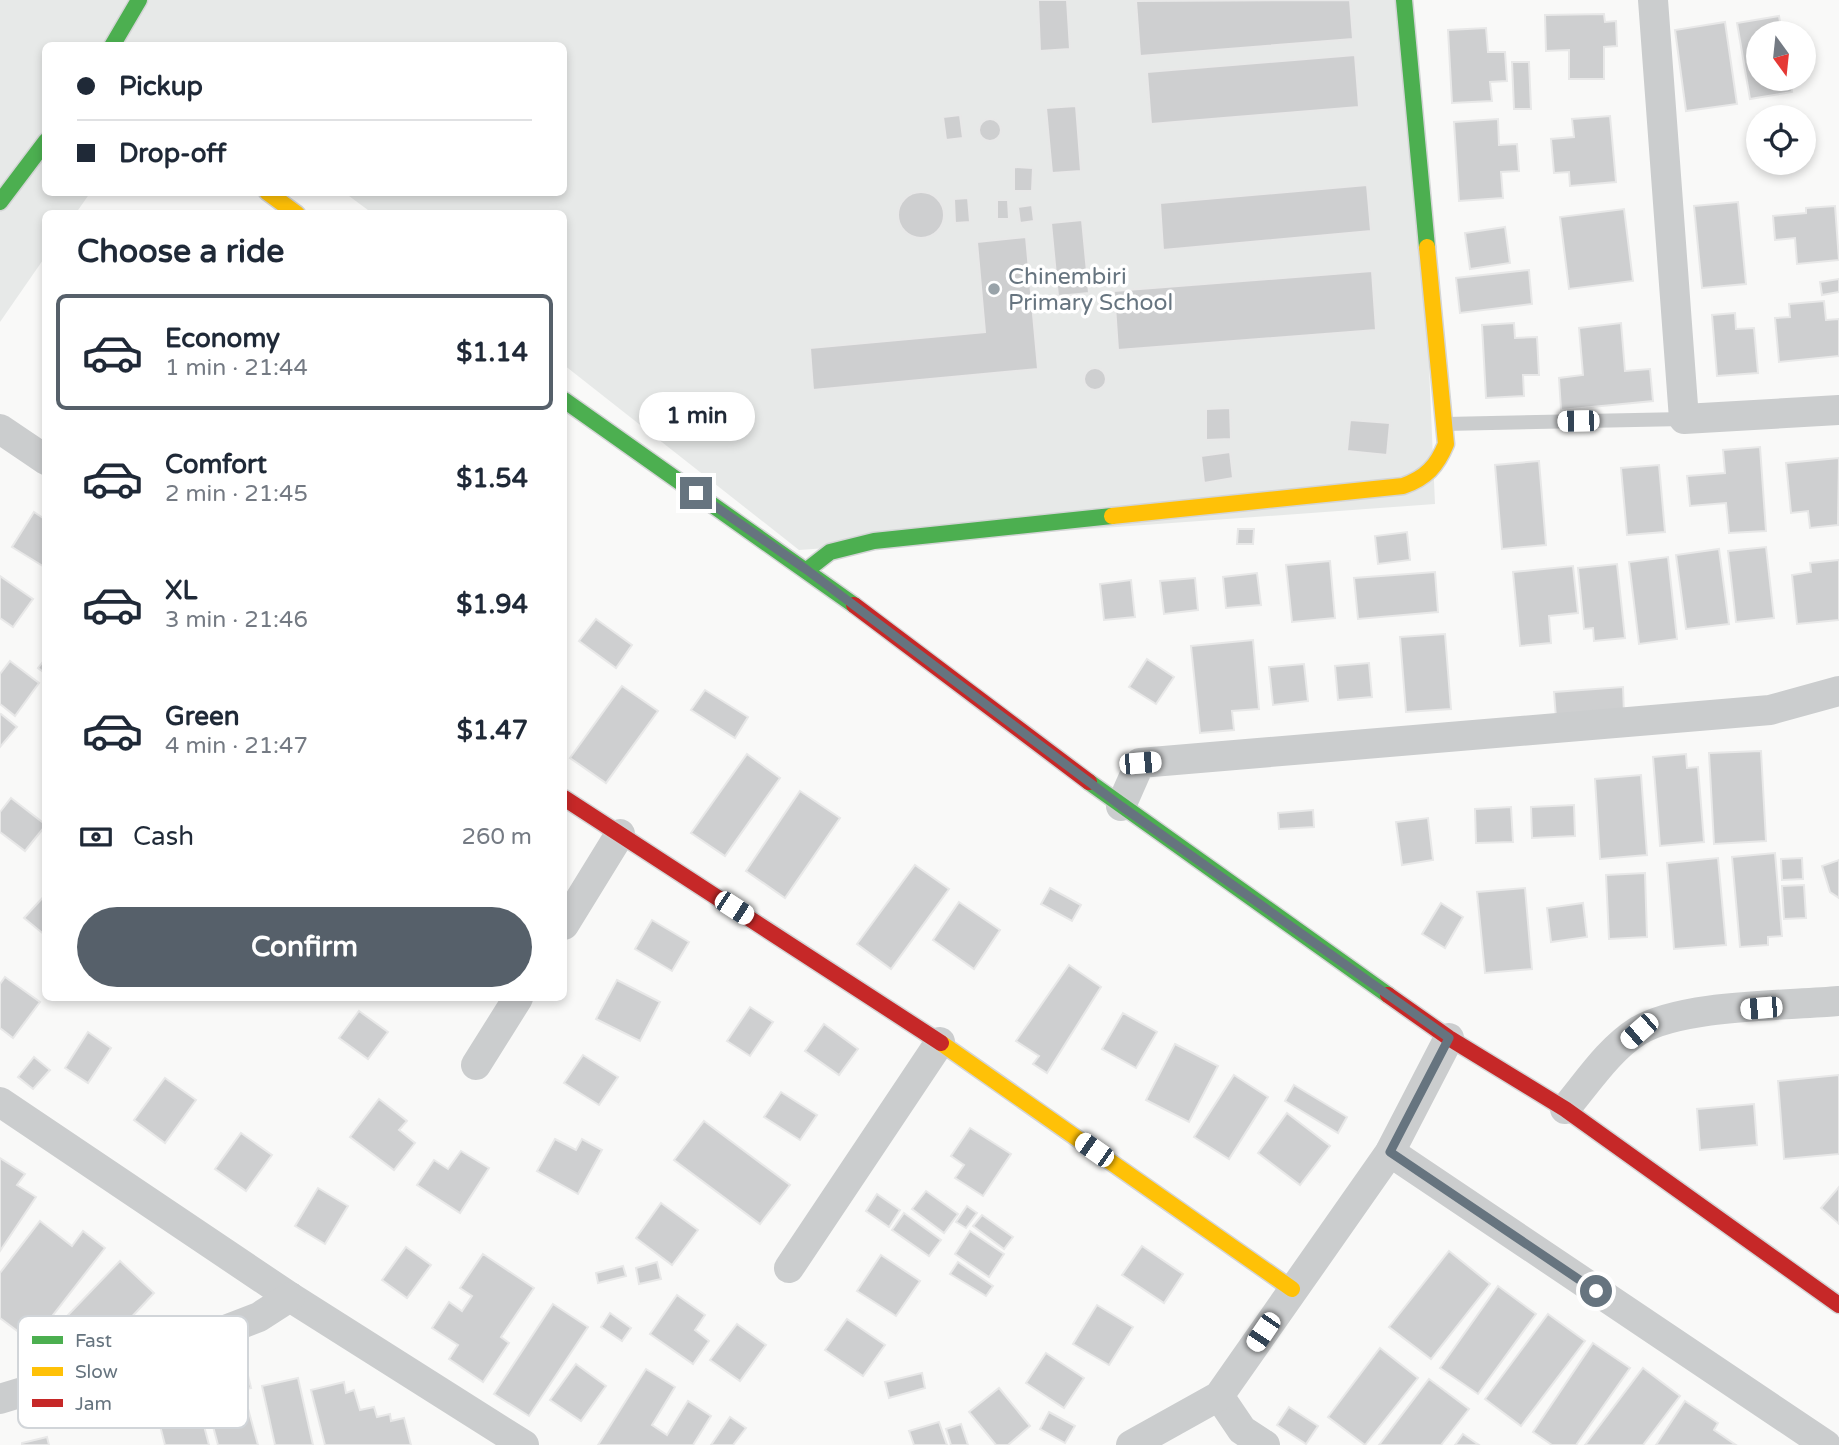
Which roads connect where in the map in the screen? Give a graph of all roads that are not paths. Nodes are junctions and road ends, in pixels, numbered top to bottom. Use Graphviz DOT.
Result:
graph roads {
  1 [pos="139,0"];
  2 [pos="1404,0"];
  3 [pos="1654,0"];
  4 [pos="114,42"];
  5 [pos="42,146"];
  6 [pos="272,196"];
  7 [pos="0,202"];
  8 [pos="292,210"];
  9 [pos="567,402"];
  10 [pos="1839,410"];
  11 [pos="1684,419"];
  12 [pos="1445,424"];
  13 [pos="0,429"];
  14 [pos="42,457"];
  15 [pos="807,570"];
  16 [pos="1839,691"];
  17 [pos="567,800"];
  18 [pos="1121,806"];
  19 [pos="620,834"];
  20 [pos="567,920"];
  21 [pos="516,1001"];
  22 [pos="1839,1001"];
  23 [pos="1449,1038"];
  24 [pos="940,1042"];
  25 [pos="475,1065"];
  26 [pos="0,1102"];
  27 [pos="1565,1109"];
  28 [pos="1390,1152"];
  29 [pos="789,1268"];
  30 [pos="1292,1289"];
  31 [pos="290,1297"];
  32 [pos="1839,1305"];
  33 [pos="248,1321"];
  34 [pos="18,1394"];
  35 [pos="1219,1396"];
  36 [pos="0,1399"];
  37 [pos="1248,1440"];
  38 [pos="524,1445"];
  39 [pos="1131,1445"];
  40 [pos="1826,1445"];
  1 -- 4 [label="street"];
  2 -- 12 [label="street"];
  3 -- 11 [label="street"];
  5 -- 7 [label="street"];
  6 -- 8 [label="street"];
  9 -- 15 [label="street"];
  10 -- 11 [label="street"];
  11 -- 12 [label="lane"];
  12 -- 15 [label="street"];
  13 -- 14 [label="street"];
  15 -- 18 [label="street"];
  16 -- 18 [label="street"];
  17 -- 19 [label="street"];
  18 -- 23 [label="street"];
  19 -- 20 [label="street"];
  19 -- 24 [label="street"];
  21 -- 25 [label="street"];
  22 -- 27 [label="street"];
  23 -- 27 [label="street"];
  23 -- 28 [label="street"];
  24 -- 29 [label="street"];
  24 -- 30 [label="street"];
  26 -- 31 [label="street"];
  27 -- 32 [label="street"];
  28 -- 30 [label="street"];
  28 -- 40 [label="street"];
  30 -- 35 [label="street"];
  31 -- 33 [label="street"];
  31 -- 38 [label="street"];
  34 -- 36 [label="street"];
  35 -- 37 [label="street"];
  35 -- 39 [label="street"];
}
